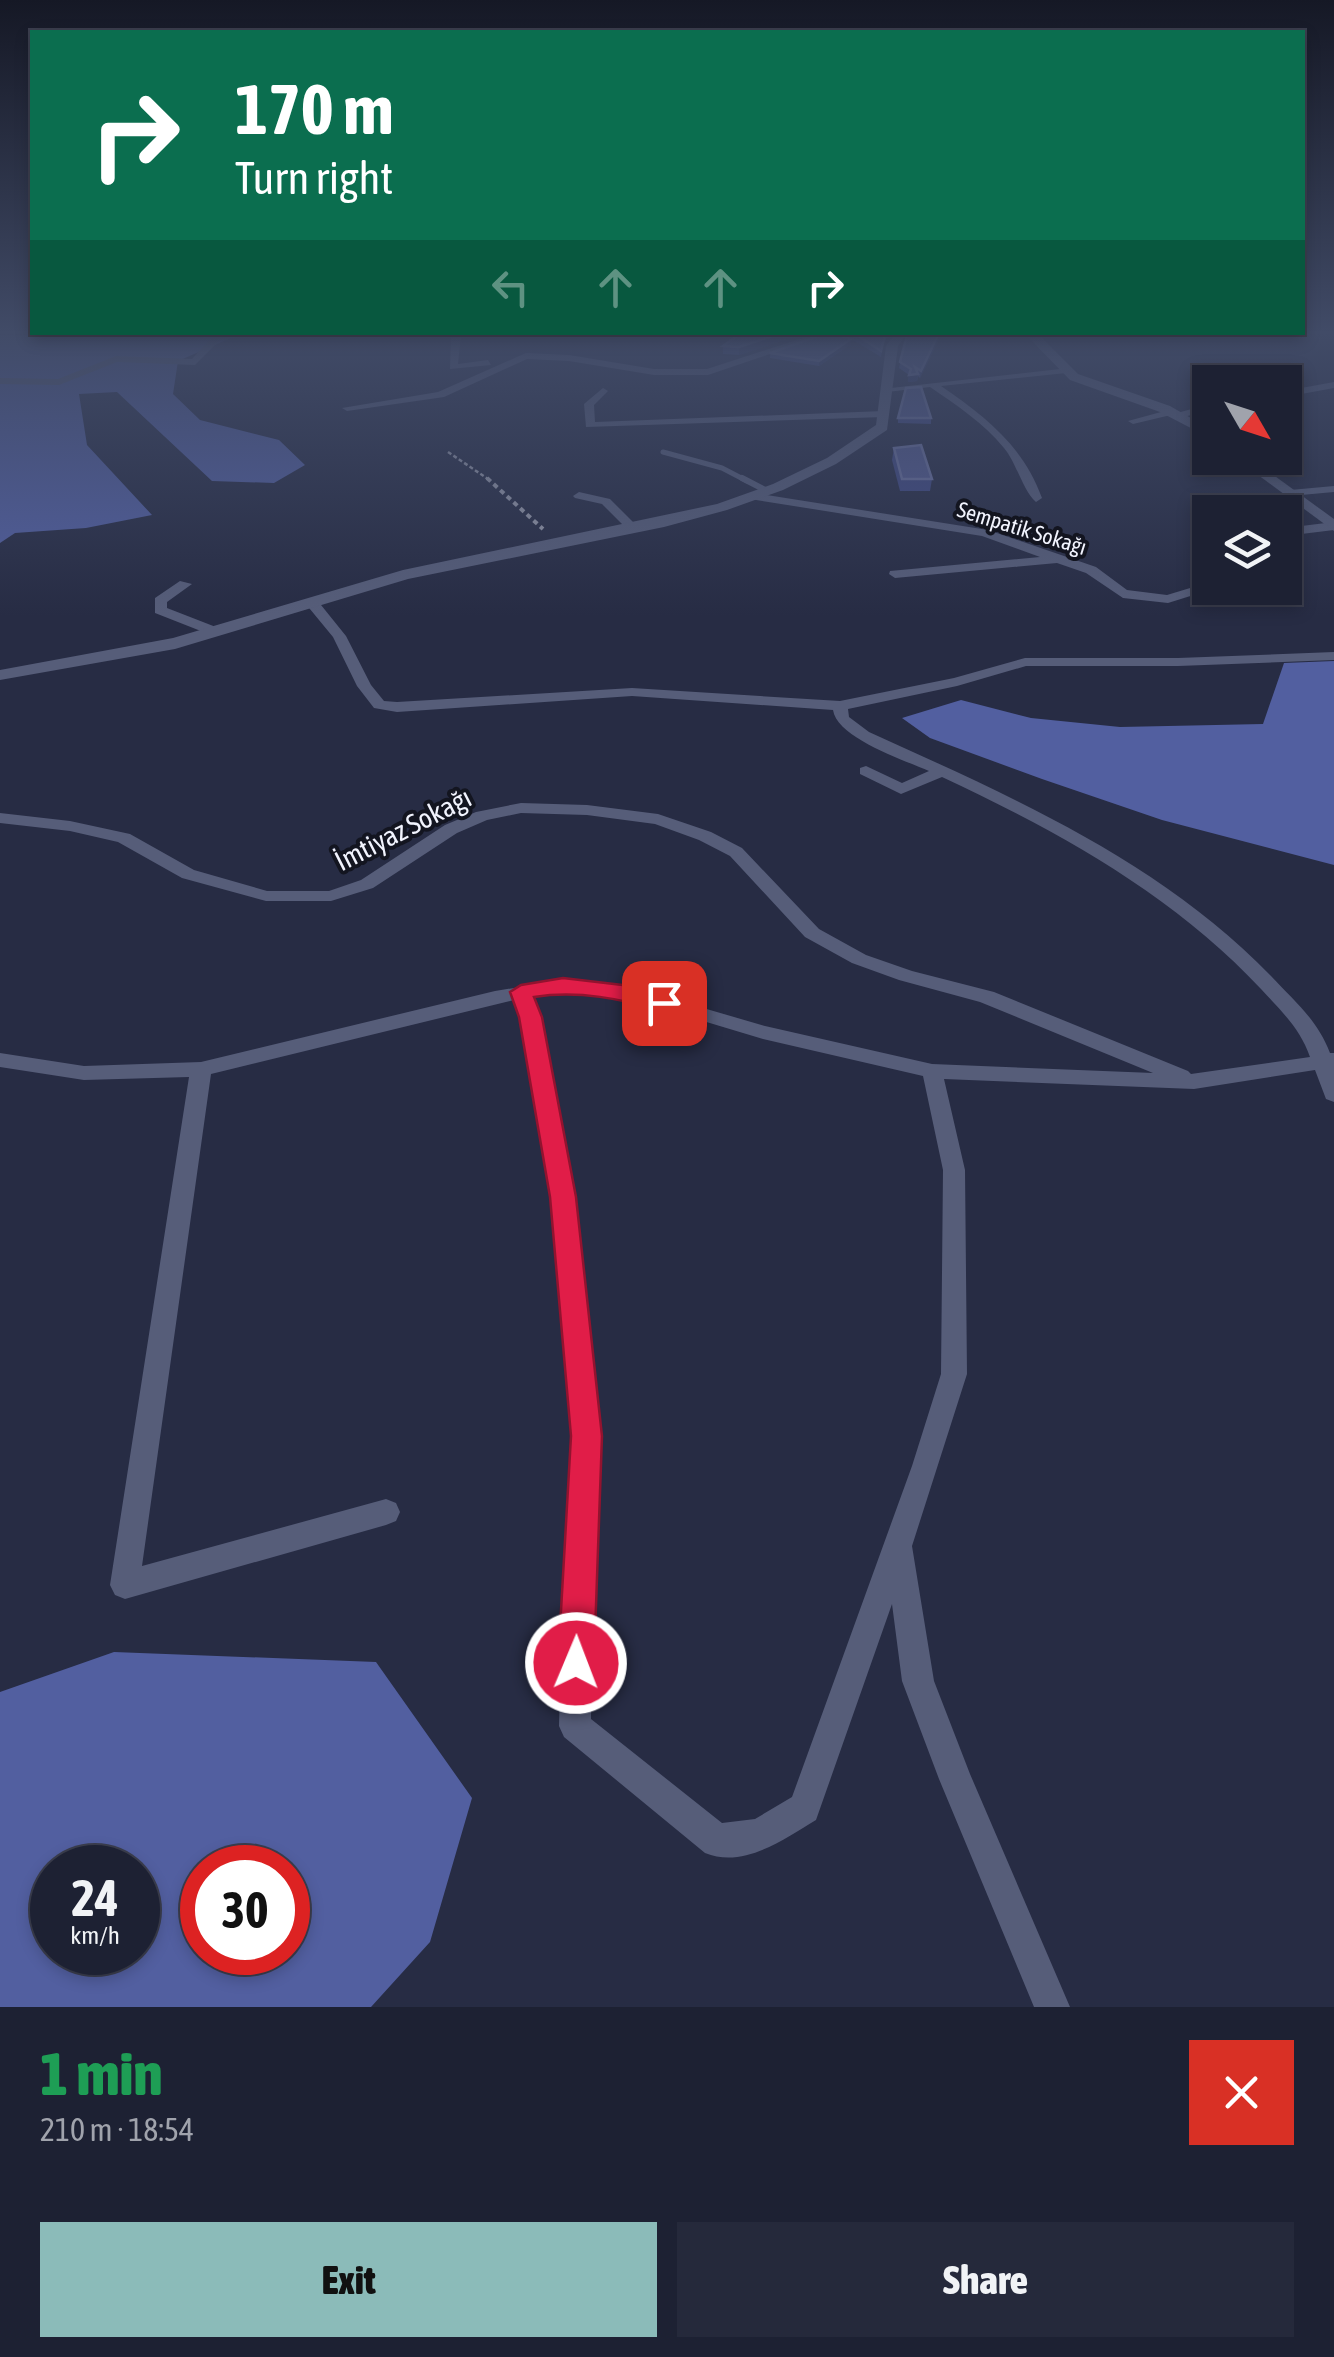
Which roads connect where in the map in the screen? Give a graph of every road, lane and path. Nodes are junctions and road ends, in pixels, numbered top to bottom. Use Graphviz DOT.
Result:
graph roads {
  1 [pos="881,429"];
  2 [pos="995,429"];
  3 [pos="448,452"];
  4 [pos="663,452"];
  5 [pos="1265,475"];
  6 [pos="1334,489"];
  7 [pos="1290,493"];
  8 [pos="760,494"];
  9 [pos="579,496"];
  10 [pos="1036,498"];
  11 [pos="1334,526"];
  12 [pos="635,530"];
  13 [pos="1302,530"];
  14 [pos="560,544"];
  15 [pos="1063,558"];
  16 [pos="895,574"];
  17 [pos="186,584"];
  18 [pos="1192,592"];
  19 [pos="312,603"];
  20 [pos="216,632"];
  21 [pos="1334,656"];
  22 [pos="0,675"];
  23 [pos="840,706"];
  24 [pos="866,770"];
  25 [pos="941,772"];
  26 [pos="0,818"];
  27 [pos="521,992"];
  28 [pos="0,1060"];
  29 [pos="1330,1060"];
  30 [pos="201,1069"];
  31 [pos="932,1072"];
  32 [pos="1194,1082"];
  33 [pos="1334,1094"];
  34 [pos="386,1512"];
  35 [pos="898,1546"];
  36 [pos="1052,2007"];
  1 -- 8 [label="street"];
  2 -- 10 [label="street"];
  3 -- 14 [label="path"];
  4 -- 8 [label="lane"];
  5 -- 7 [label="street"];
  6 -- 7 [label="street"];
  7 -- 11 [label="street"];
  8 -- 12 [label="street"];
  8 -- 15 [label="street, Sempatik Sokağı"];
  9 -- 12 [label="street"];
  11 -- 13 [label="street"];
  12 -- 14 [label="street"];
  14 -- 19 [label="street"];
  15 -- 16 [label="street"];
  15 -- 18 [label="street, Sempatik Sokağı"];
  17 -- 20 [label="street"];
  19 -- 20 [label="street"];
  19 -- 23 [label="street"];
  20 -- 22 [label="street"];
  21 -- 23 [label="street"];
  23 -- 25 [label="street"];
  24 -- 25 [label="street"];
  25 -- 29 [label="street"];
  26 -- 32 [label="street, İmtiyaz Sokağı"];
  27 -- 30 [label="street"];
  27 -- 31 [label="street"];
  27 -- 35 [label="street"];
  28 -- 30 [label="street"];
  29 -- 32 [label="street"];
  29 -- 33 [label="street"];
  30 -- 34 [label="street"];
  31 -- 32 [label="street"];
  31 -- 35 [label="street"];
  35 -- 36 [label="street"];
}
